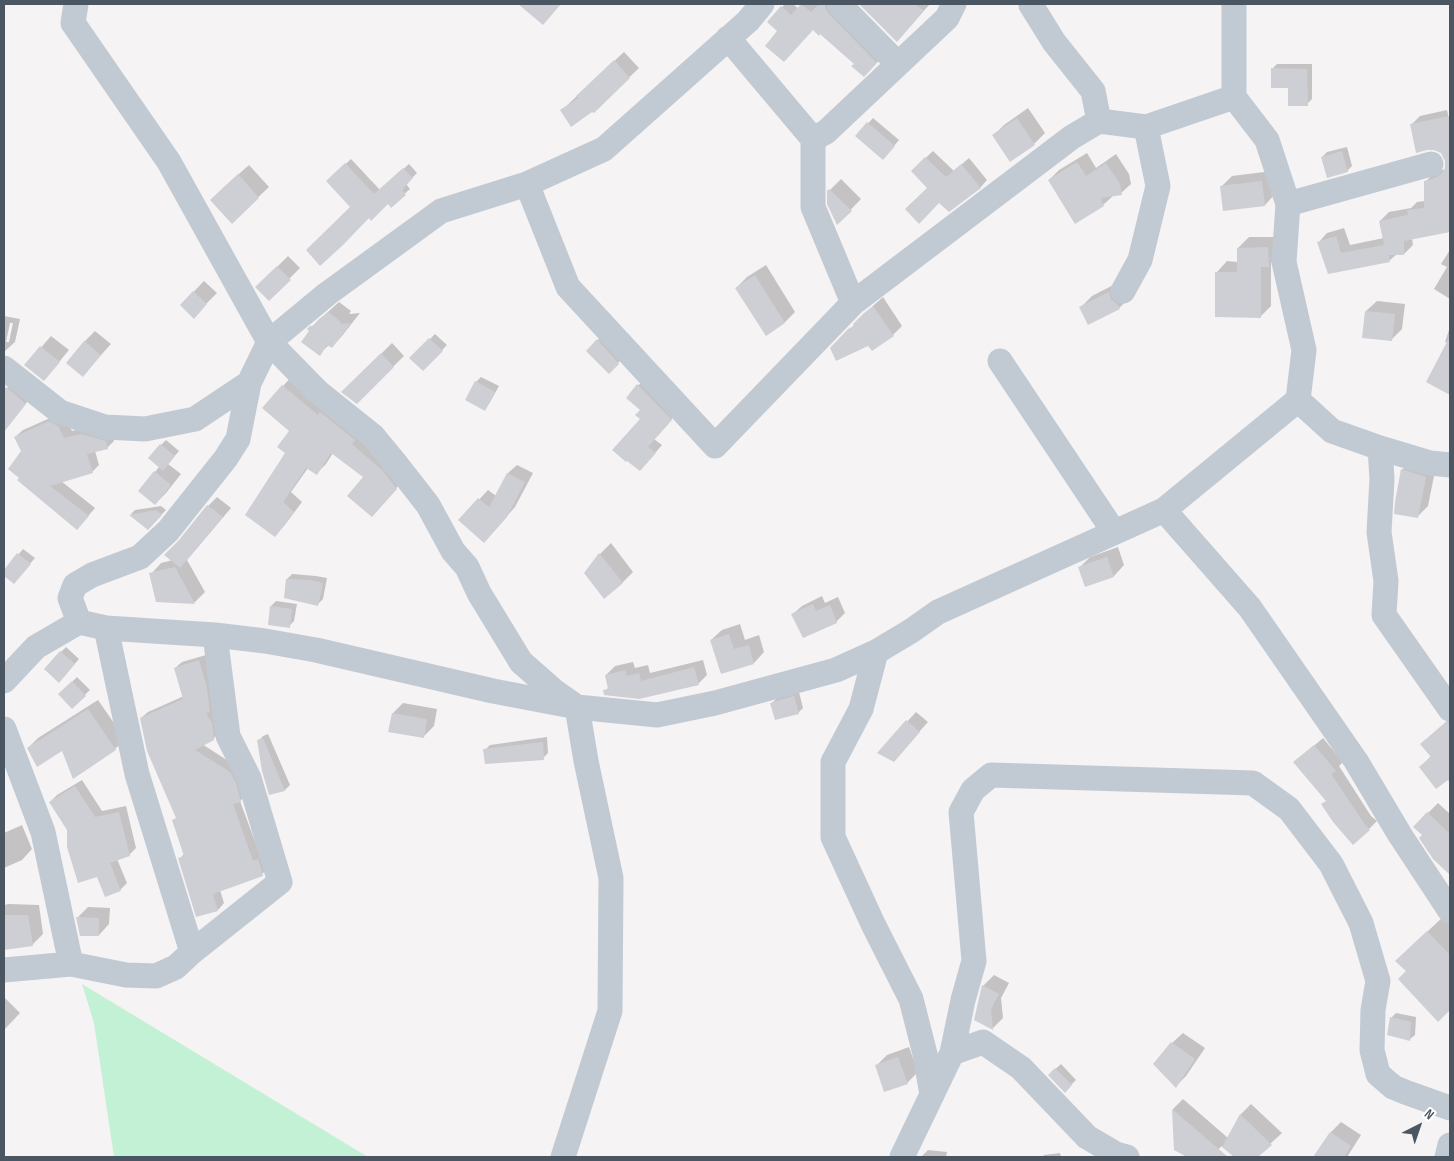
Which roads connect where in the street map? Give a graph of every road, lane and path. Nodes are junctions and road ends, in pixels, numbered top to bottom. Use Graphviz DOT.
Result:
graph roads {
  1 [pos="76,4"];
  2 [pos="839,4"];
  3 [pos="954,4"];
  4 [pos="1033,4"];
  5 [pos="1234,4"];
  6 [pos="748,10"];
  7 [pos="728,38"];
  8 [pos="898,64"];
  9 [pos="1234,97"];
  10 [pos="1099,121"];
  11 [pos="1146,127"];
  12 [pos="813,139"];
  13 [pos="1431,164"];
  14 [pos="528,184"];
  15 [pos="1288,204"];
  16 [pos="1123,291"];
  17 [pos="853,303"];
  18 [pos="269,342"];
  19 [pos="1000,361"];
  20 [pos="4,368"];
  21 [pos="249,383"];
  22 [pos="1298,400"];
  23 [pos="1380,448"];
  24 [pos="1450,465"];
  25 [pos="1164,510"];
  26 [pos="1114,532"];
  27 [pos="79,622"];
  28 [pos="106,628"];
  29 [pos="215,635"];
  30 [pos="876,652"];
  31 [pos="4,681"];
  32 [pos="577,706"];
  33 [pos="1450,709"];
  34 [pos="4,729"];
  35 [pos="1450,911"];
  36 [pos="192,952"];
  37 [pos="71,964"];
  38 [pos="4,970"];
  39 [pos="952,1053"];
  40 [pos="932,1095"];
  41 [pos="1450,1108"];
  42 [pos="1450,1145"];
  43 [pos="563,1157"];
  44 [pos="902,1157"];
  45 [pos="1127,1157"];
  46 [pos="1447,1157"];
  1 -- 18 [label="street"];
  2 -- 8 [label="street"];
  3 -- 8 [label="street"];
  4 -- 10 [label="street"];
  5 -- 9 [label="street"];
  6 -- 7 [label="street"];
  7 -- 12 [label="street"];
  7 -- 14 [label="street"];
  8 -- 12 [label="street"];
  9 -- 11 [label="street"];
  9 -- 15 [label="street"];
  10 -- 11 [label="street"];
  10 -- 17 [label="street"];
  11 -- 16 [label="street"];
  12 -- 17 [label="street"];
  13 -- 15 [label="street"];
  14 -- 17 [label="street"];
  14 -- 18 [label="street"];
  15 -- 22 [label="street"];
  18 -- 21 [label="street"];
  18 -- 32 [label="street"];
  19 -- 26 [label="street"];
  20 -- 21 [label="street"];
  21 -- 27 [label="street"];
  22 -- 23 [label="street"];
  22 -- 25 [label="street"];
  23 -- 24 [label="street"];
  23 -- 33 [label="street"];
  25 -- 26 [label="street"];
  25 -- 35 [label="street"];
  26 -- 30 [label="street"];
  27 -- 28 [label="street"];
  27 -- 31 [label="street"];
  28 -- 29 [label="street"];
  28 -- 36 [label="street"];
  29 -- 32 [label="street"];
  29 -- 36 [label="street"];
  30 -- 32 [label="street"];
  30 -- 40 [label="street"];
  32 -- 43 [label="street"];
  34 -- 37 [label="street"];
  36 -- 37 [label="street"];
  37 -- 38 [label="street"];
  39 -- 40 [label="street"];
  39 -- 41 [label="street"];
  39 -- 45 [label="street"];
  40 -- 44 [label="street"];
  42 -- 46 [label="street"];
}
